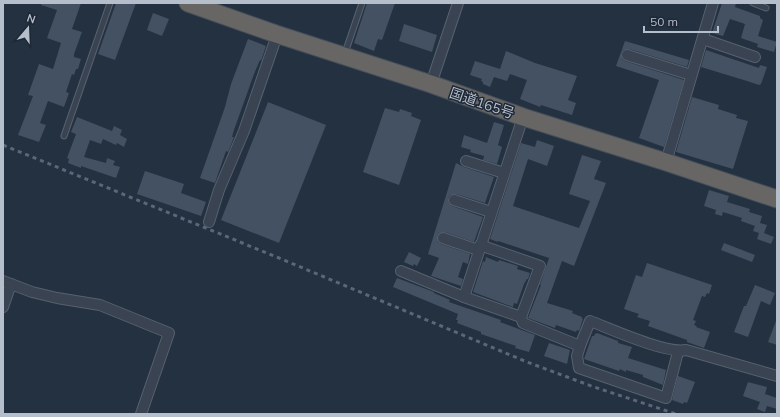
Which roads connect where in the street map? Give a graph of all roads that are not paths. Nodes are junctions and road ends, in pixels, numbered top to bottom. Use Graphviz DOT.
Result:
graph roads {
  1 [pos="110,3"];
  2 [pos="188,3"];
  3 [pos="362,3"];
  4 [pos="458,3"];
  5 [pos="713,3"];
  6 [pos="753,3"];
  7 [pos="766,8"];
  8 [pos="276,34"];
  9 [pos="703,39"];
  10 [pos="627,55"];
  11 [pos="344,56"];
  12 [pos="755,57"];
  13 [pos="691,76"];
  14 [pos="430,84"];
  15 [pos="523,117"];
  16 [pos="64,136"];
  17 [pos="466,161"];
  18 [pos="666,162"];
  19 [pos="504,173"];
  20 [pos="777,199"];
  21 [pos="454,200"];
  22 [pos="491,212"];
  23 [pos="209,222"];
  24 [pos="443,238"];
  25 [pos="479,247"];
  26 [pos="401,271"];
  27 [pos="7,283"];
  28 [pos="464,297"];
  29 [pos="3,307"];
  30 [pos="521,316"];
  31 [pos="580,346"];
  32 [pos="678,352"];
  33 [pos="777,376"];
  34 [pos="141,414"];
  1 -- 16 [label="lane"];
  2 -- 8 [label="highway, 国道165号"];
  3 -- 11 [label="lane"];
  4 -- 14 [label="street"];
  5 -- 9 [label="street"];
  6 -- 7 [label="lane"];
  8 -- 11 [label="highway, 国道165号"];
  8 -- 23 [label="street"];
  9 -- 12 [label="street"];
  9 -- 13 [label="street"];
  10 -- 13 [label="street"];
  11 -- 14 [label="highway, 国道165号"];
  13 -- 18 [label="street"];
  14 -- 15 [label="highway, 国道165号"];
  15 -- 18 [label="highway, 国道165号"];
  15 -- 19 [label="street"];
  17 -- 19 [label="street"];
  18 -- 20 [label="highway, 国道165号"];
  19 -- 22 [label="street"];
  21 -- 22 [label="street"];
  22 -- 25 [label="street"];
  24 -- 25 [label="street"];
  25 -- 28 [label="street"];
  25 -- 30 [label="street"];
  26 -- 28 [label="street"];
  27 -- 29 [label="street"];
  27 -- 34 [label="street"];
  28 -- 30 [label="street"];
  30 -- 31 [label="street"];
  31 -- 32 [label="street"];
  31 -- 32 [label="street"];
  32 -- 33 [label="street"];
}
